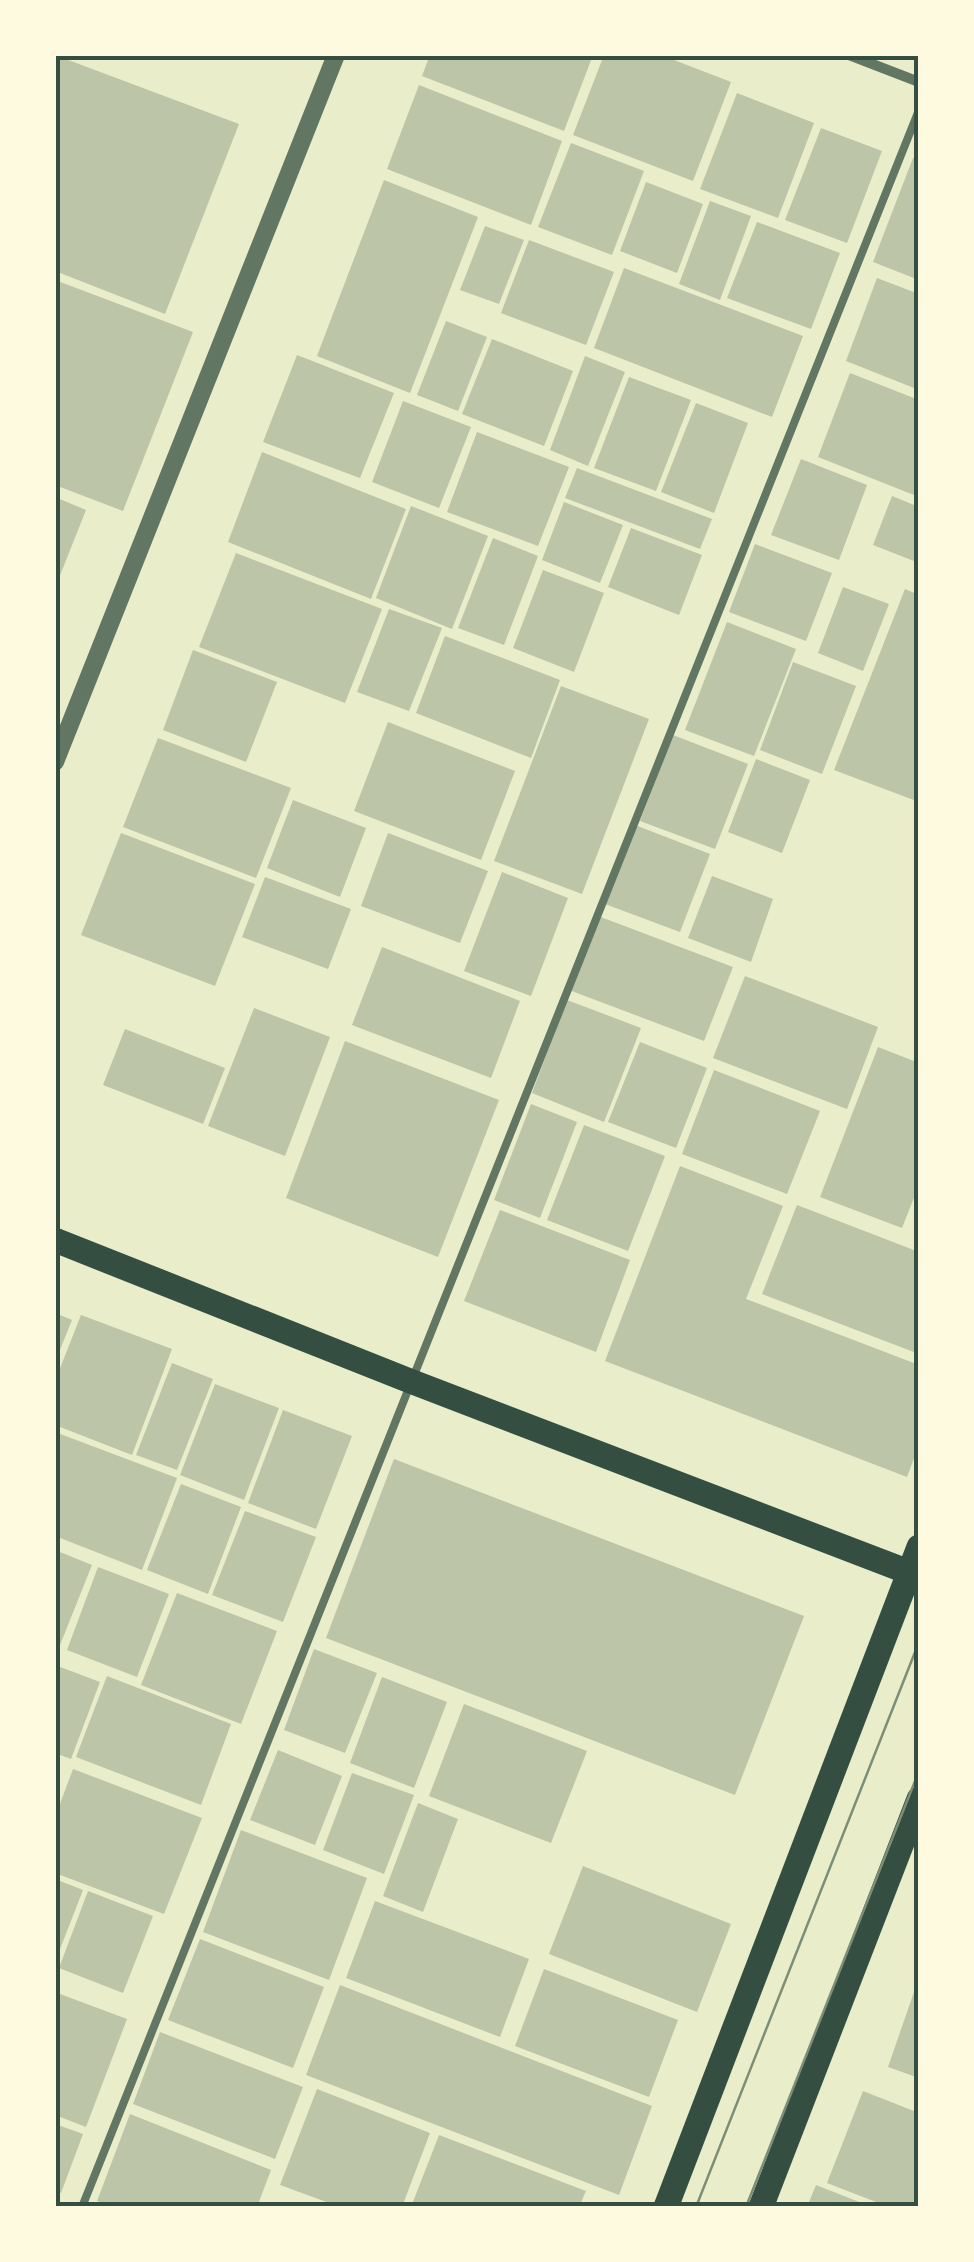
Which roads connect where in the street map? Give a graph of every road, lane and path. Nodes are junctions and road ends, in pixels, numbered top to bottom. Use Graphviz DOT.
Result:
graph roads {
  1 [pos="336,55"];
  2 [pos="849,55"];
  3 [pos="919,82"];
  4 [pos="919,110"];
  5 [pos="55,762"];
  6 [pos="55,1240"];
  7 [pos="410,1381"];
  8 [pos="919,1547"];
  9 [pos="914,1574"];
  10 [pos="919,1799"];
  11 [pos="82,2207"];
  12 [pos="666,2207"];
  13 [pos="761,2207"];
  1 -- 5 [label="street"];
  2 -- 3 [label="street"];
  4 -- 7 [label="lane"];
  6 -- 7 [label="main road"];
  7 -- 9 [label="main road"];
  7 -- 11 [label="lane"];
  8 -- 9 [label="main road"];
  9 -- 12 [label="main road"];
  10 -- 13 [label="main road"];
}
